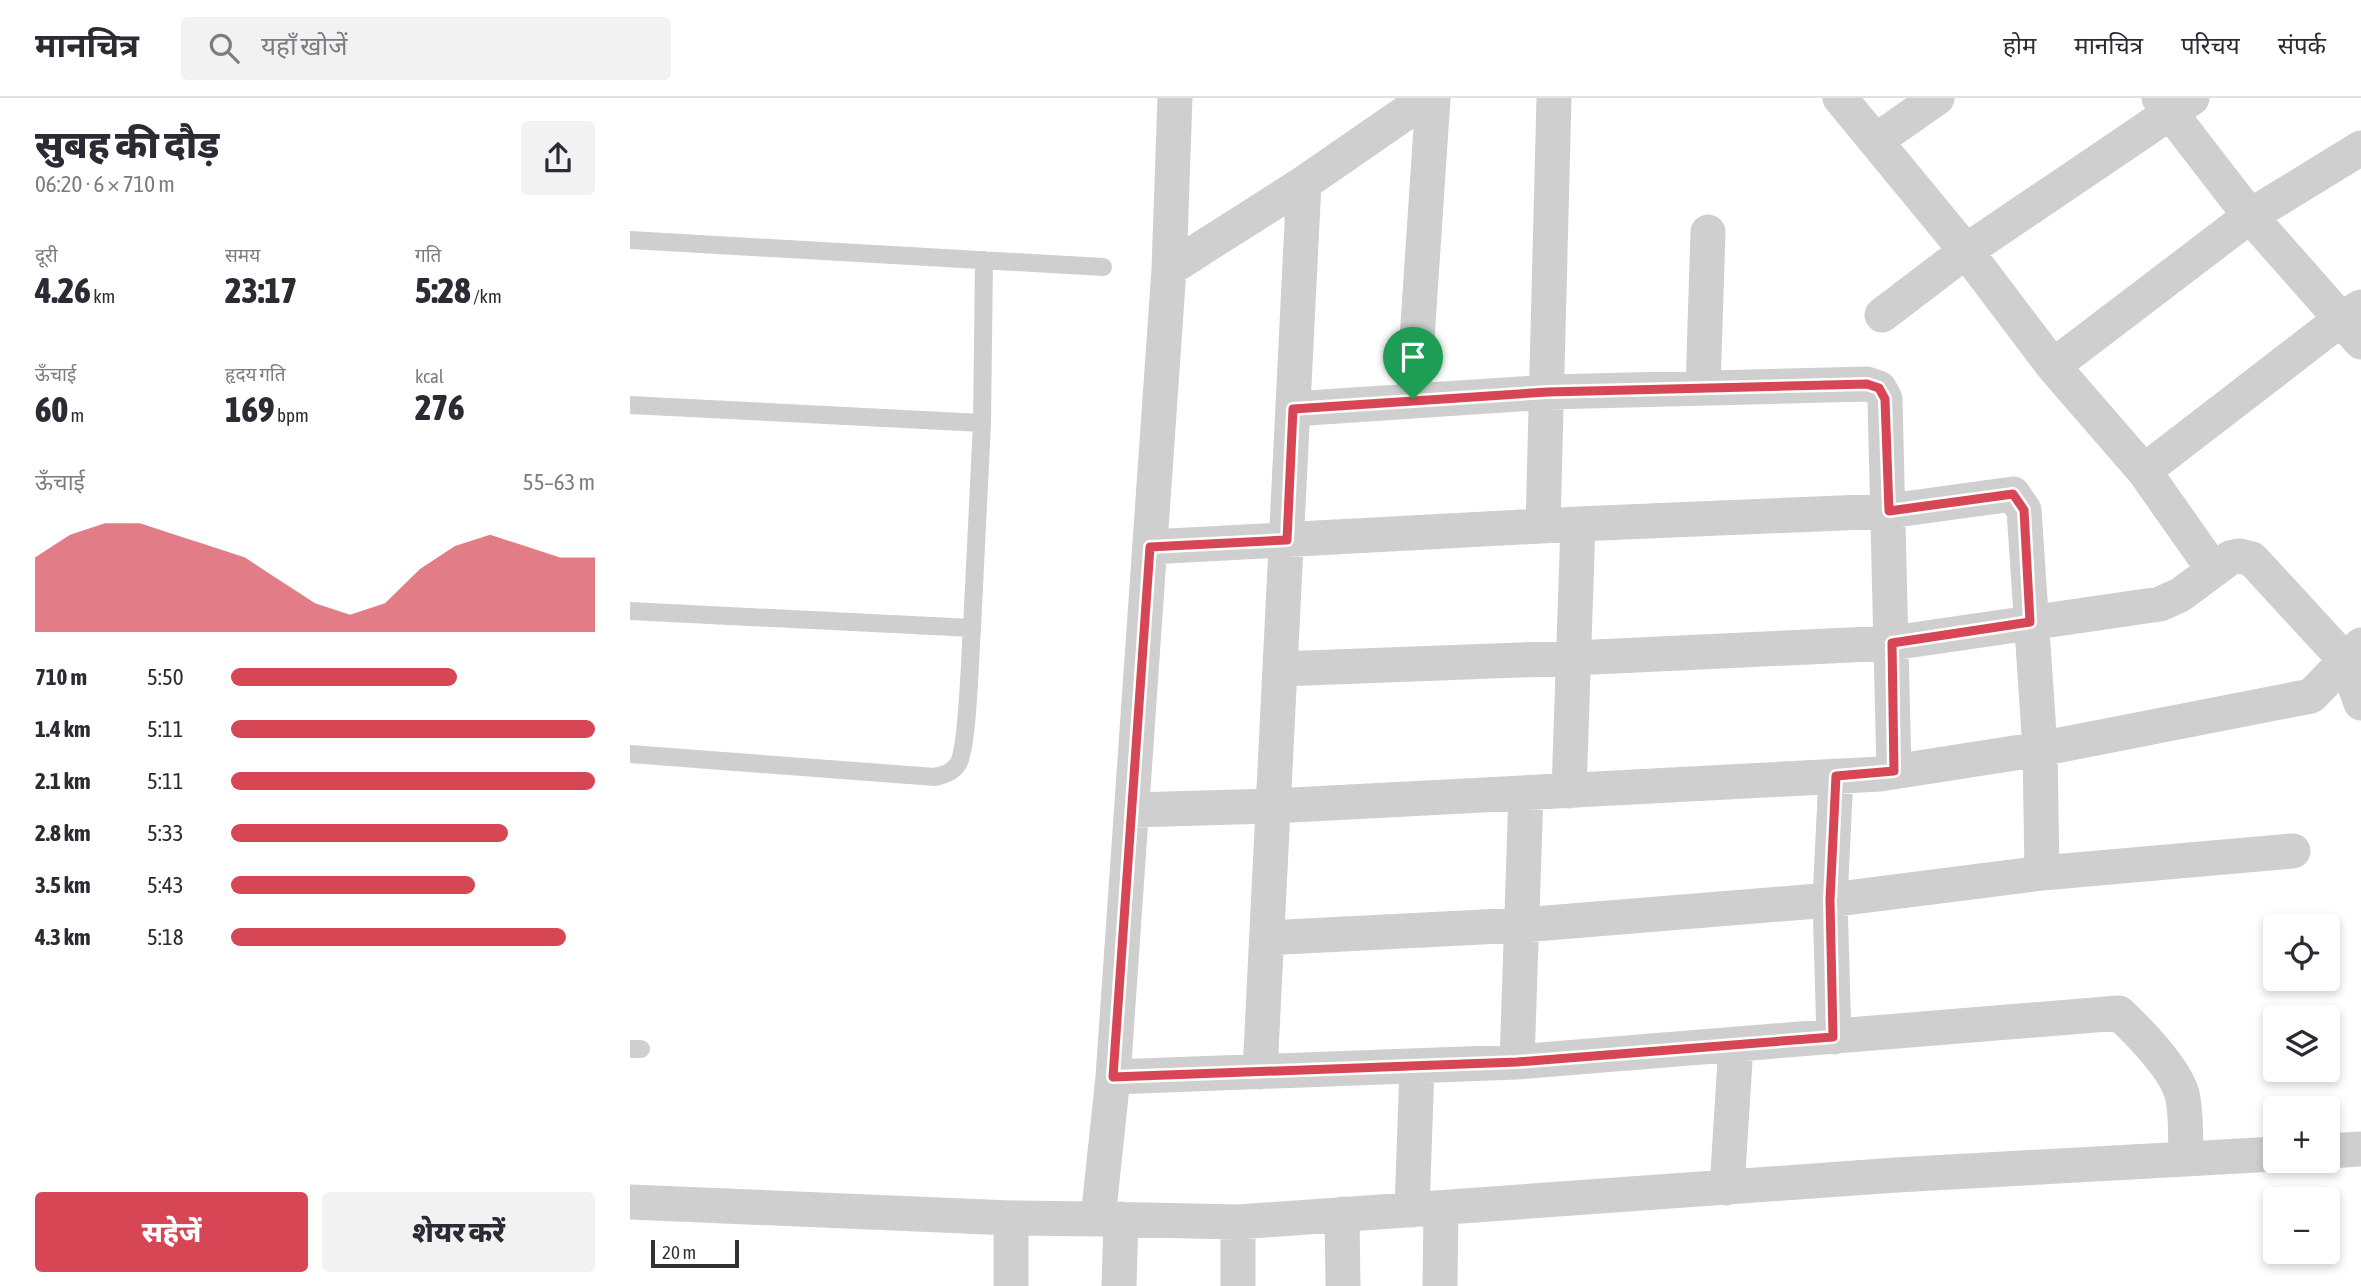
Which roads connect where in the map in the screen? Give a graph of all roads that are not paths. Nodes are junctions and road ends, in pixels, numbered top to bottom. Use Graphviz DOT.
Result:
graph roads {
  1 [pos="1175,98"];
  2 [pos="1427,98"];
  3 [pos="1433,98"];
  4 [pos="1554,98"];
  5 [pos="1840,98"];
  6 [pos="1937,98"];
  7 [pos="2174,103"];
  8 [pos="1877,140"];
  9 [pos="2361,148"];
  10 [pos="1304,183"];
  11 [pos="2250,216"];
  12 [pos="1708,232"];
  13 [pos="630,240"];
  14 [pos="1966,251"];
  15 [pos="984,260"];
  16 [pos="1103,267"];
  17 [pos="1168,270"];
  18 [pos="1882,315"];
  19 [pos="2354,323"];
  20 [pos="2053,366"];
  21 [pos="1703,388"];
  22 [pos="1548,392"];
  23 [pos="1413,399"];
  24 [pos="630,405"];
  25 [pos="1293,409"];
  26 [pos="982,424"];
  27 [pos="2144,471"];
  28 [pos="1889,511"];
  29 [pos="1578,524"];
  30 [pos="1543,526"];
  31 [pos="1287,540"];
  32 [pos="1150,547"];
  33 [pos="2213,569"];
  34 [pos="630,611"];
  35 [pos="2030,622"];
  36 [pos="972,628"];
  37 [pos="1892,643"];
  38 [pos="2353,653"];
  39 [pos="1574,658"];
  40 [pos="1280,669"];
  41 [pos="2361,703"];
  42 [pos="2040,749"];
  43 [pos="630,754"];
  44 [pos="1894,771"];
  45 [pos="1836,776"];
  46 [pos="1569,790"];
  47 [pos="1526,793"];
  48 [pos="1273,806"];
  49 [pos="1132,810"];
  50 [pos="2292,851"];
  51 [pos="2042,873"];
  52 [pos="1830,900"];
  53 [pos="1522,925"];
  54 [pos="1267,938"];
  55 [pos="1833,1037"];
  56 [pos="1736,1045"];
  57 [pos="1517,1062"];
  58 [pos="1417,1066"];
  59 [pos="1260,1072"];
  60 [pos="1113,1077"];
  61 [pos="2361,1149"];
  62 [pos="2340,1150"];
  63 [pos="2263,1155"];
  64 [pos="2186,1159"];
  65 [pos="1727,1188"];
  66 [pos="630,1202"];
  67 [pos="1427,1209"];
  68 [pos="1342,1214"];
  69 [pos="1011,1218"];
  70 [pos="1110,1219"];
  71 [pos="1238,1222"];
  72 [pos="1011,1286"];
  73 [pos="1119,1286"];
  74 [pos="1238,1286"];
  75 [pos="1343,1286"];
  76 [pos="1440,1286"];
  1 -- 17 [label="street"];
  2 -- 10 [label="street"];
  3 -- 23 [label="street"];
  4 -- 22 [label="street"];
  5 -- 8 [label="street"];
  6 -- 8 [label="street"];
  7 -- 11 [label="street"];
  7 -- 14 [label="street"];
  8 -- 14 [label="street"];
  9 -- 11 [label="street"];
  10 -- 17 [label="street"];
  10 -- 25 [label="street"];
  11 -- 19 [label="street"];
  11 -- 20 [label="street"];
  12 -- 21 [label="street"];
  13 -- 15 [label="lane"];
  14 -- 18 [label="street"];
  14 -- 20 [label="street"];
  15 -- 16 [label="lane"];
  15 -- 26 [label="lane"];
  17 -- 32 [label="street"];
  19 -- 27 [label="street"];
  20 -- 27 [label="street"];
  21 -- 22 [label="street"];
  21 -- 28 [label="street"];
  22 -- 23 [label="street"];
  22 -- 30 [label="street"];
  23 -- 25 [label="street"];
  24 -- 26 [label="lane"];
  25 -- 31 [label="street"];
  26 -- 36 [label="lane"];
  27 -- 33 [label="street"];
  28 -- 29 [label="street"];
  28 -- 35 [label="street"];
  28 -- 37 [label="street"];
  29 -- 30 [label="street"];
  29 -- 39 [label="street"];
  30 -- 31 [label="street"];
  31 -- 32 [label="street"];
  31 -- 40 [label="street"];
  32 -- 49 [label="street"];
  33 -- 35 [label="street"];
  33 -- 38 [label="street"];
  34 -- 36 [label="lane"];
  35 -- 37 [label="street"];
  35 -- 42 [label="street"];
  36 -- 43 [label="lane"];
  37 -- 39 [label="street"];
  37 -- 44 [label="street"];
  38 -- 41 [label="street"];
  38 -- 42 [label="street"];
  39 -- 40 [label="street"];
  39 -- 46 [label="street"];
  40 -- 48 [label="street"];
  42 -- 44 [label="street"];
  42 -- 51 [label="street"];
  44 -- 45 [label="street"];
  45 -- 46 [label="street"];
  45 -- 52 [label="street"];
  46 -- 47 [label="street"];
  47 -- 48 [label="street"];
  47 -- 53 [label="street"];
  48 -- 49 [label="street"];
  48 -- 54 [label="street"];
  49 -- 60 [label="street"];
  50 -- 51 [label="street"];
  51 -- 52 [label="street"];
  52 -- 53 [label="street"];
  52 -- 55 [label="street"];
  53 -- 54 [label="street"];
  53 -- 57 [label="street"];
  54 -- 59 [label="street"];
  55 -- 56 [label="street"];
  55 -- 64 [label="street"];
  56 -- 57 [label="street"];
  56 -- 65 [label="street"];
  57 -- 58 [label="street"];
  58 -- 59 [label="street"];
  58 -- 67 [label="street"];
  59 -- 60 [label="street"];
  60 -- 70 [label="street"];
  61 -- 62 [label="street"];
  63 -- 64 [label="street"];
  64 -- 65 [label="street"];
  65 -- 67 [label="street"];
  66 -- 69 [label="street"];
  67 -- 68 [label="street"];
  67 -- 76 [label="street"];
  68 -- 71 [label="street"];
  68 -- 75 [label="street"];
  69 -- 70 [label="street"];
  69 -- 72 [label="street"];
  70 -- 71 [label="street"];
  70 -- 73 [label="street"];
  71 -- 74 [label="street"];
}
